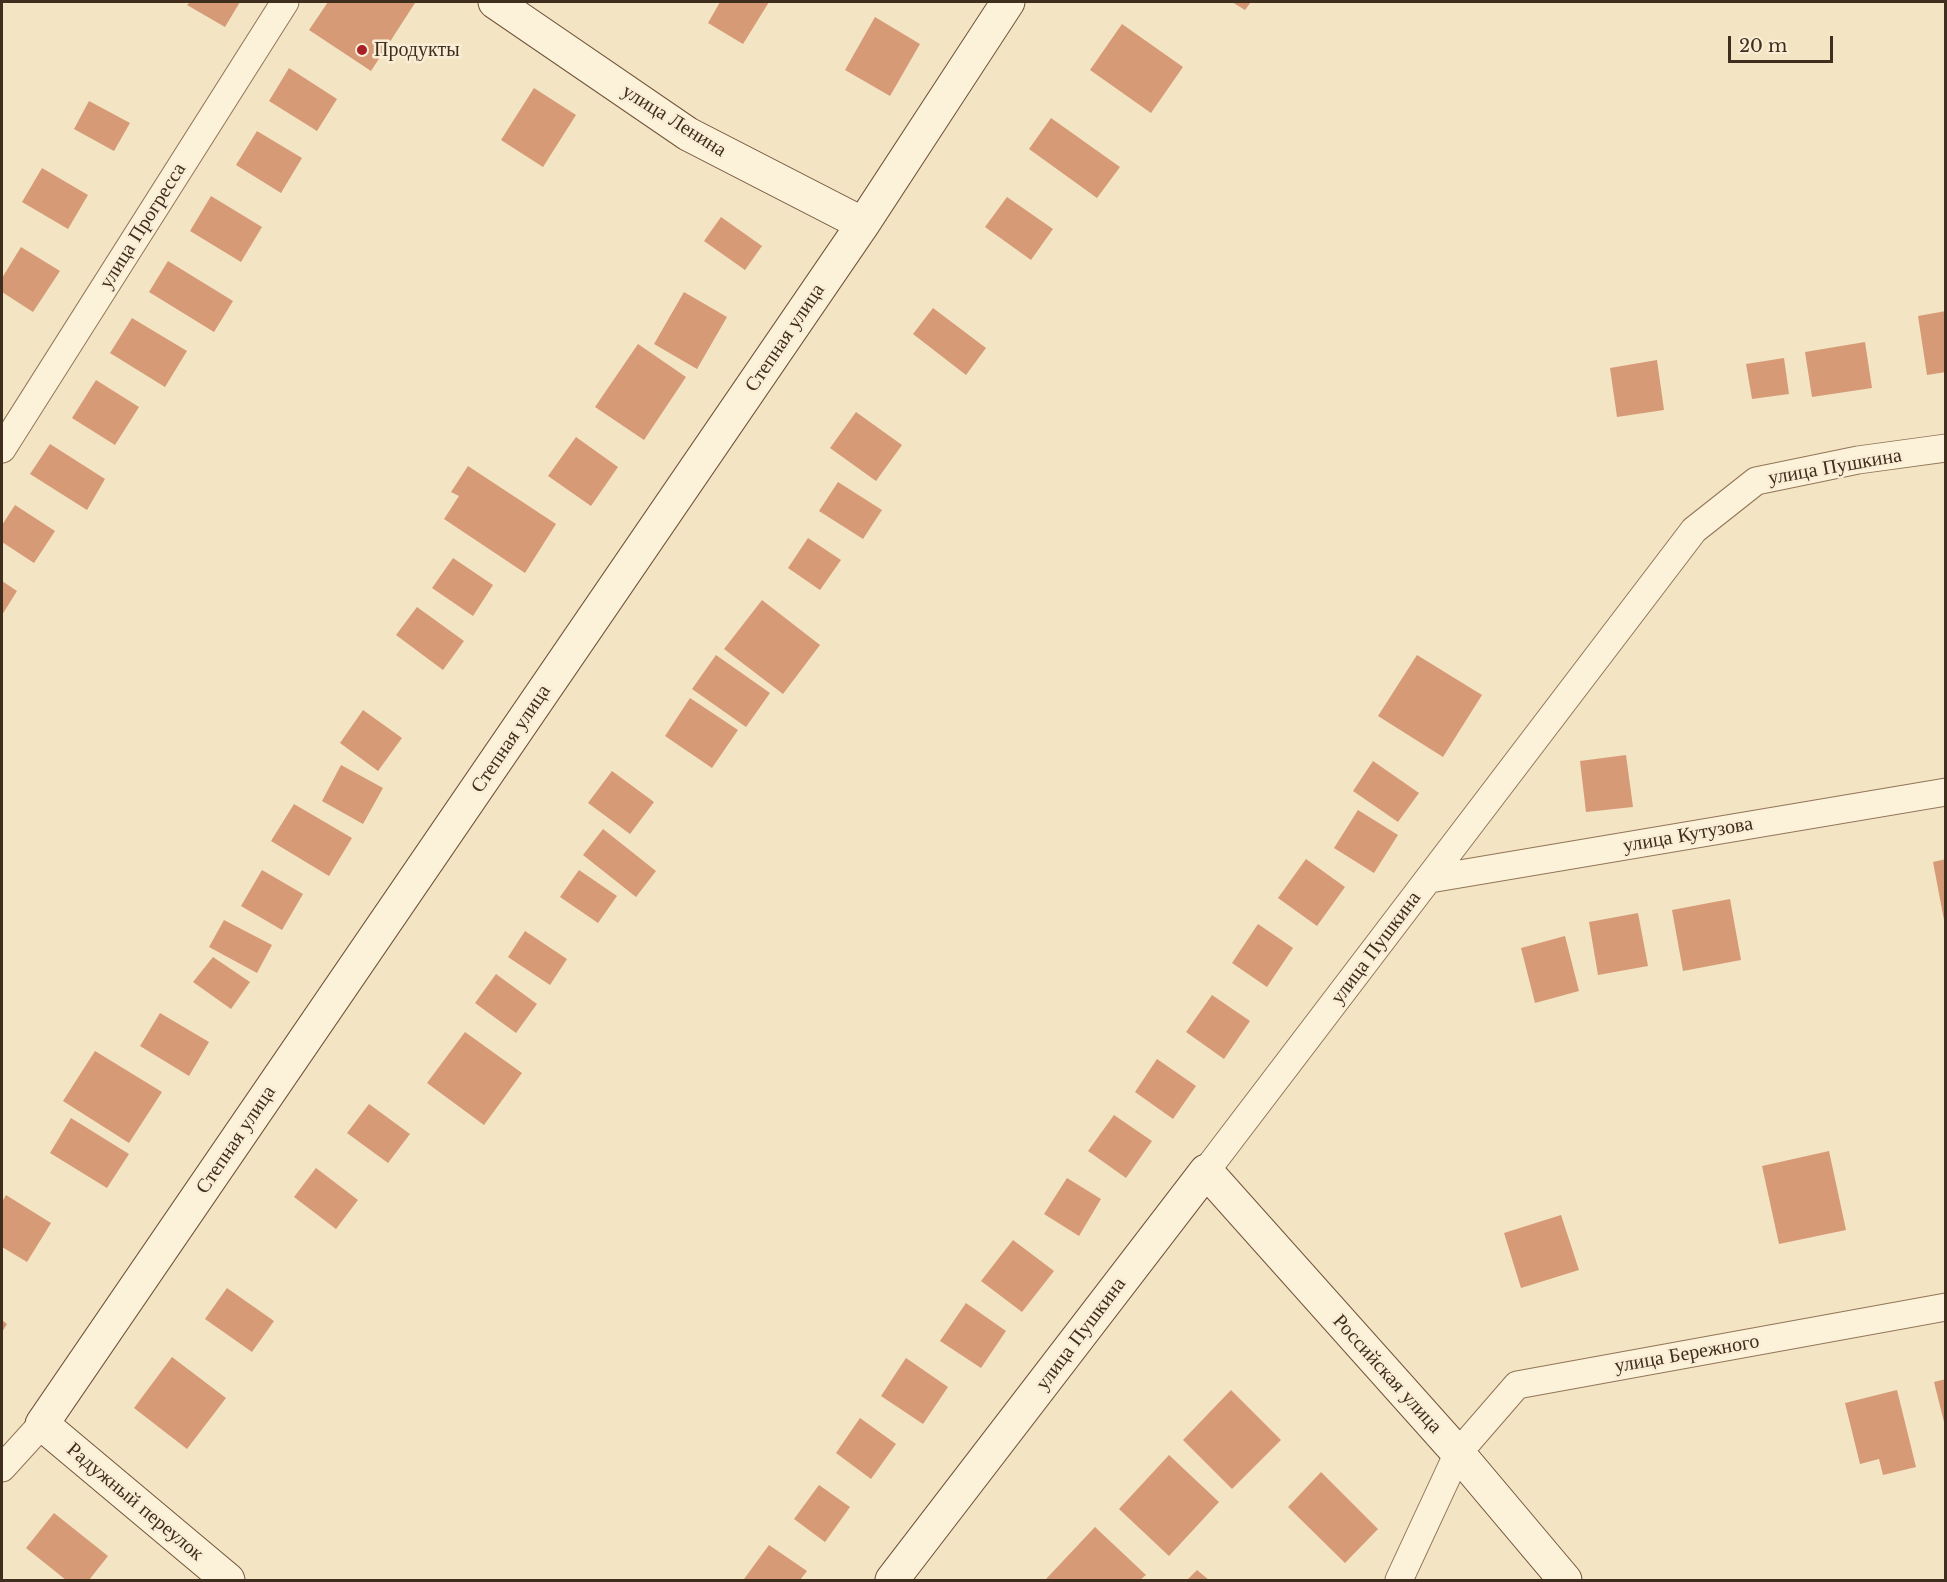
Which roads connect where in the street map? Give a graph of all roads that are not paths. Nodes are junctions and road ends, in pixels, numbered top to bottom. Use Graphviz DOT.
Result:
graph roads {
  1 [pos="285,2"];
  2 [pos="495,2"];
  3 [pos="1008,2"];
  4 [pos="863,224"];
  5 [pos="1946,448"];
  6 [pos="2,449"];
  7 [pos="1946,792"];
  8 [pos="1430,879"];
  9 [pos="1206,1171"];
  10 [pos="1946,1307"];
  11 [pos="42,1424"];
  12 [pos="1458,1454"];
  13 [pos="2,1468"];
  14 [pos="228,1581"];
  15 [pos="892,1581"];
  16 [pos="1399,1581"];
  17 [pos="1565,1581"];
  1 -- 6 [label="street, улица Прогресса"];
  2 -- 4 [label="street, улица Ленина"];
  3 -- 4 [label="street, Степная улица"];
  4 -- 11 [label="street, Степная улица"];
  5 -- 8 [label="street, улица Пушкина"];
  7 -- 8 [label="street, улица Кутузова"];
  8 -- 9 [label="street, улица Пушкина"];
  9 -- 12 [label="street, Российская улица"];
  9 -- 15 [label="street, улица Пушкина"];
  10 -- 12 [label="street, улица Бережного"];
  11 -- 13 [label="street, Степная улица"];
  11 -- 14 [label="street, Радужный переулок"];
  12 -- 16 [label="street, улица Бережного"];
  12 -- 17 [label="street, Российская улица"];
}
